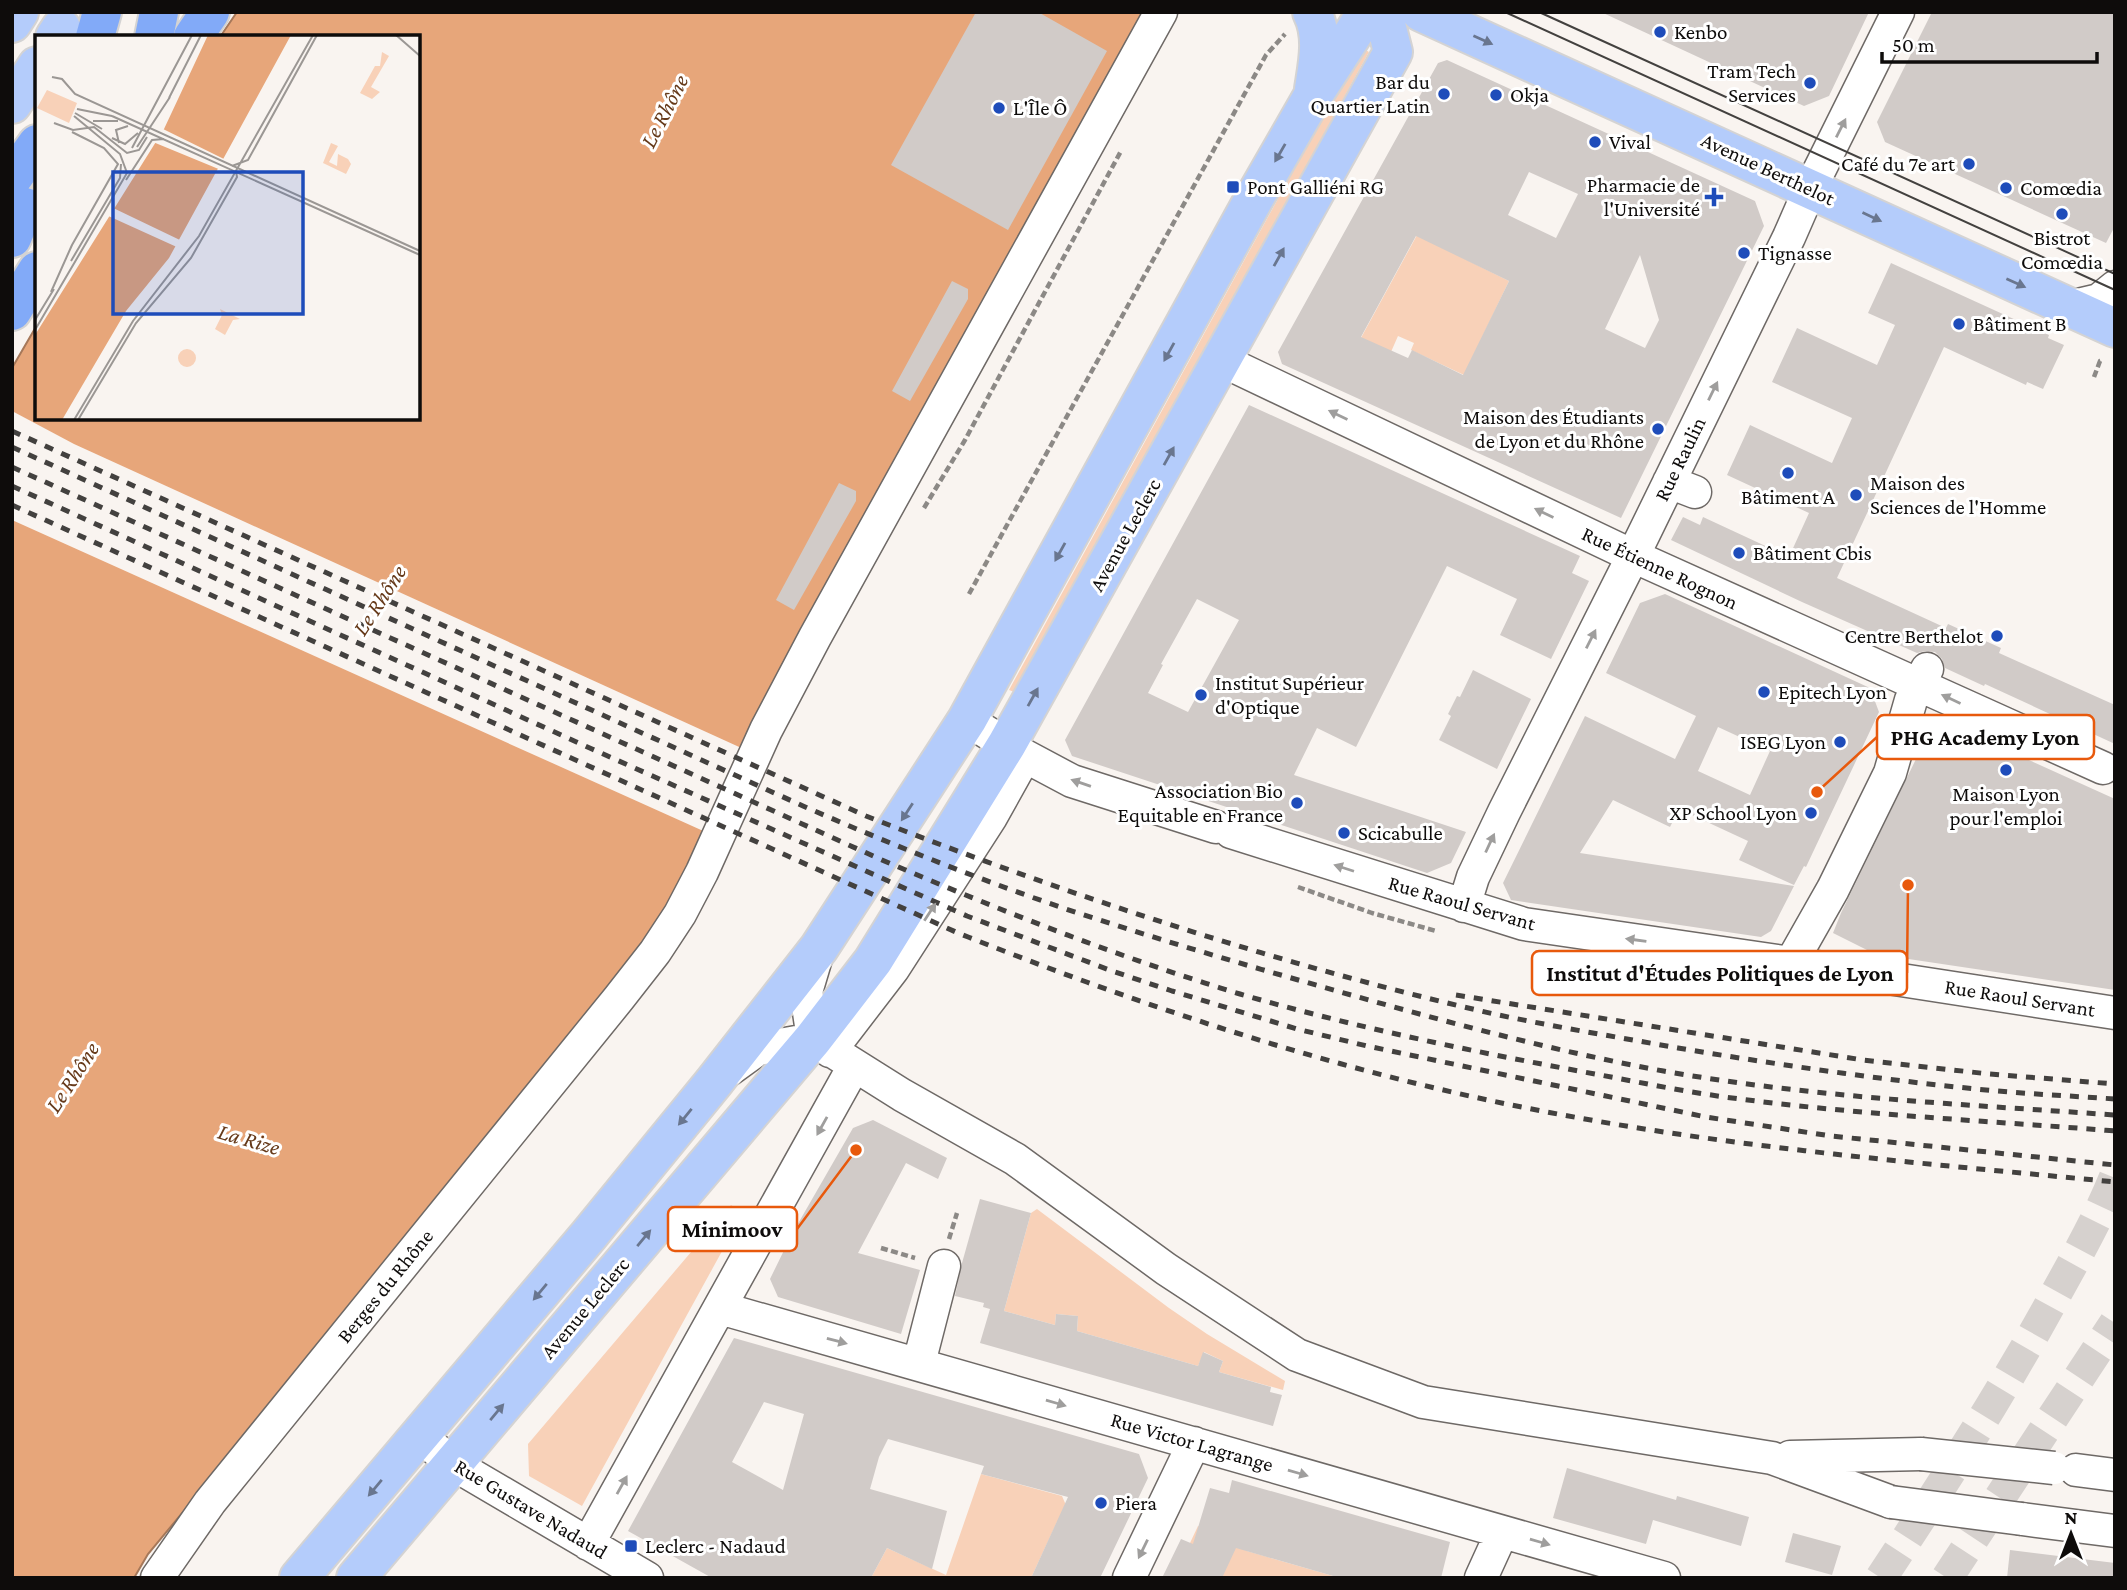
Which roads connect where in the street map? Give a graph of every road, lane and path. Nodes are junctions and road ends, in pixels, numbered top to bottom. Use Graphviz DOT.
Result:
graph roads {
  1 [pos="19,12"];
  2 [pos="102,12"];
  3 [pos="159,12"];
  4 [pos="210,12"];
  5 [pos="1161,12"];
  6 [pos="1367,12"];
  7 [pos="1383,12"];
  8 [pos="1421,12"];
  9 [pos="1898,12"];
  10 [pos="1302,20"];
  11 [pos="12,23"];
  12 [pos="70,34"];
  13 [pos="154,35"];
  14 [pos="194,35"];
  15 [pos="35,69"];
  16 [pos="1314,94"];
  17 [pos="12,104"];
  18 [pos="35,150"];
  19 [pos="1810,189"];
  20 [pos="17,208"];
  21 [pos="35,274"];
  22 [pos="2115,287"];
  23 [pos="2069,307"];
  24 [pos="12,311"];
  25 [pos="2111,343"];
  26 [pos="1221,360"];
  27 [pos="2094,377"];
  28 [pos="1633,556"];
  29 [pos="969,594"];
  30 [pos="1923,677"];
  31 [pos="967,720"];
  32 [pos="1016,750"];
  33 [pos="2103,768"];
  34 [pos="1464,906"];
  35 [pos="819,948"];
  36 [pos="1791,962"];
  37 [pos="2115,1013"];
  38 [pos="833,1052"];
  39 [pos="714,1082"];
  40 [pos="944,1266"];
  41 [pos="720,1308"];
  42 [pos="919,1363"];
  43 [pos="419,1436"];
  44 [pos="1195,1443"];
  45 [pos="1772,1458"];
  46 [pos="453,1464"];
  47 [pos="2115,1475"];
  48 [pos="2115,1531"];
  49 [pos="1503,1532"];
  50 [pos="588,1544"];
  51 [pos="156,1578"];
  52 [pos="299,1578"];
  53 [pos="356,1578"];
  54 [pos="647,1578"];
  55 [pos="1129,1578"];
  56 [pos="1481,1578"];
  57 [pos="1664,1578"];
  1 -- 11 [label="main road"];
  2 -- 12 [label="highway"];
  3 -- 13 [label="highway"];
  4 -- 14 [label="highway"];
  5 -- 51 [label="street, Berges du Rhône"];
  6 -- 16 [label="main road"];
  26 -- 7 [label="main road, Avenue Leclerc, one-way"];
  8 -- 19 [label="main road, Avenue Berthelot, one-way"];
  19 -- 9 [label="street, Rue Raulin, one-way"];
  10 -- 16 [label="main road"];
  10 -- 29 [label="path"];
  15 -- 17 [label="main road"];
  16 -- 31 [label="main road, one-way"];
  18 -- 20 [label="highway"];
  19 -- 23 [label="main road, Avenue Berthelot, one-way"];
  28 -- 19 [label="street, Rue Raulin, one-way"];
  21 -- 24 [label="highway"];
  22 -- 23 [label="street"];
  23 -- 25 [label="main road, Avenue Berthelot"];
  25 -- 27 [label="path"];
  28 -- 26 [label="street, Rue Étienne Rognon, one-way"];
  32 -- 26 [label="main road, Avenue Leclerc, one-way"];
  28 -- 30 [label="street, Rue Étienne Rognon"];
  34 -- 28 [label="street, Rue Raulin, one-way"];
  33 -- 30 [label="street, Rue Étienne Rognon, one-way"];
  30 -- 36 [label="street"];
  31 -- 32 [label="street, Rue Raoul Servant"];
  31 -- 35 [label="main road, one-way"];
  34 -- 32 [label="street, Rue Raoul Servant, one-way"];
  38 -- 32 [label="main road, Avenue Leclerc, one-way"];
  36 -- 34 [label="street, Rue Raoul Servant, one-way"];
  35 -- 38 [label="street"];
  35 -- 39 [label="main road"];
  36 -- 37 [label="street, Rue Raoul Servant"];
  38 -- 39 [label="street"];
  38 -- 41 [label="street, Avenue Leclerc, one-way"];
  38 -- 45 [label="street"];
  46 -- 38 [label="main road, Avenue Leclerc, one-way"];
  39 -- 43 [label="main road, one-way"];
  40 -- 42 [label="street"];
  41 -- 42 [label="street, Rue Victor Lagrange, one-way"];
  50 -- 41 [label="street, Avenue Leclerc, one-way"];
  42 -- 44 [label="street, Rue Victor Lagrange, one-way"];
  43 -- 46 [label="street, Rue Gustave Nadaud"];
  43 -- 52 [label="main road, one-way"];
  44 -- 49 [label="street, Rue Victor Lagrange, one-way"];
  44 -- 55 [label="street, one-way"];
  45 -- 47 [label="street, bridge"];
  45 -- 48 [label="street, bridge"];
  46 -- 50 [label="street, Rue Gustave Nadaud"];
  46 -- 53 [label="main road, Avenue Leclerc"];
  49 -- 56 [label="street"];
  49 -- 57 [label="street, Rue Victor Lagrange, one-way"];
  50 -- 54 [label="street, Rue Gustave Nadaud"];
}
